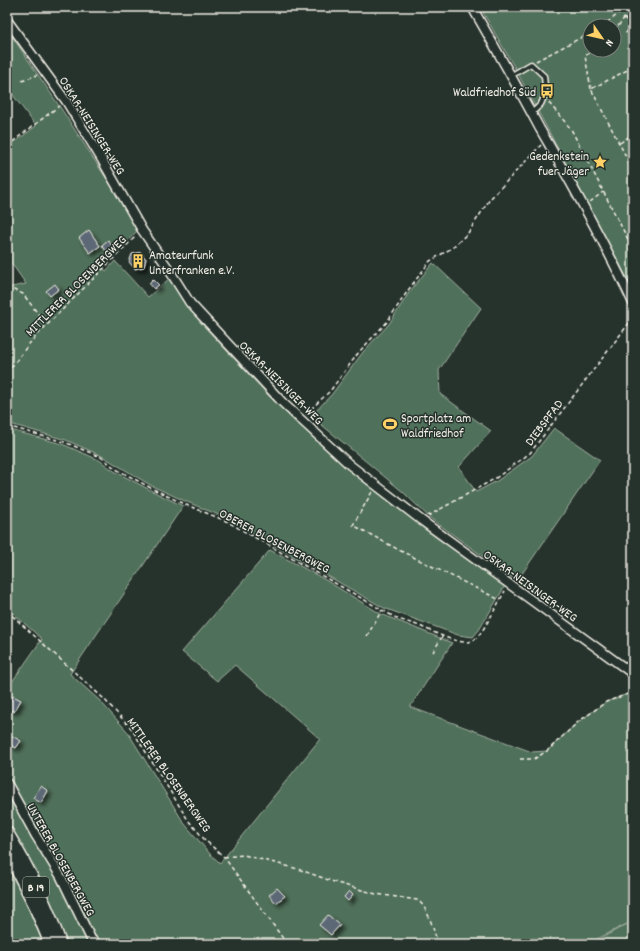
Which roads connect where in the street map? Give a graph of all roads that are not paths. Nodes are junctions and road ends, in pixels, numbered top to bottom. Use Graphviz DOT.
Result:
graph roads {
  1 [pos="472,7"];
  2 [pos="7,20"];
  3 [pos="512,75"];
  4 [pos="532,113"];
  5 [pos="633,303"];
  6 [pos="633,674"];
  7 [pos="7,783"];
  8 [pos="7,833"];
  9 [pos="7,850"];
  10 [pos="51,944"];
  11 [pos="60,944"];
  12 [pos="97,944"];
  1 -- 3 [label="street"];
  2 -- 6 [label="street, OSKAR-NEISINGER-WEG"];
  3 -- 4 [label="street"];
  3 -- 4 [label="lane"];
  4 -- 5 [label="street"];
  7 -- 12 [label="street, UNTERER BLOSENBERGWEG"];
  8 -- 11 [label="main road, B 19"];
  9 -- 10 [label="main road, B 19"];
}
